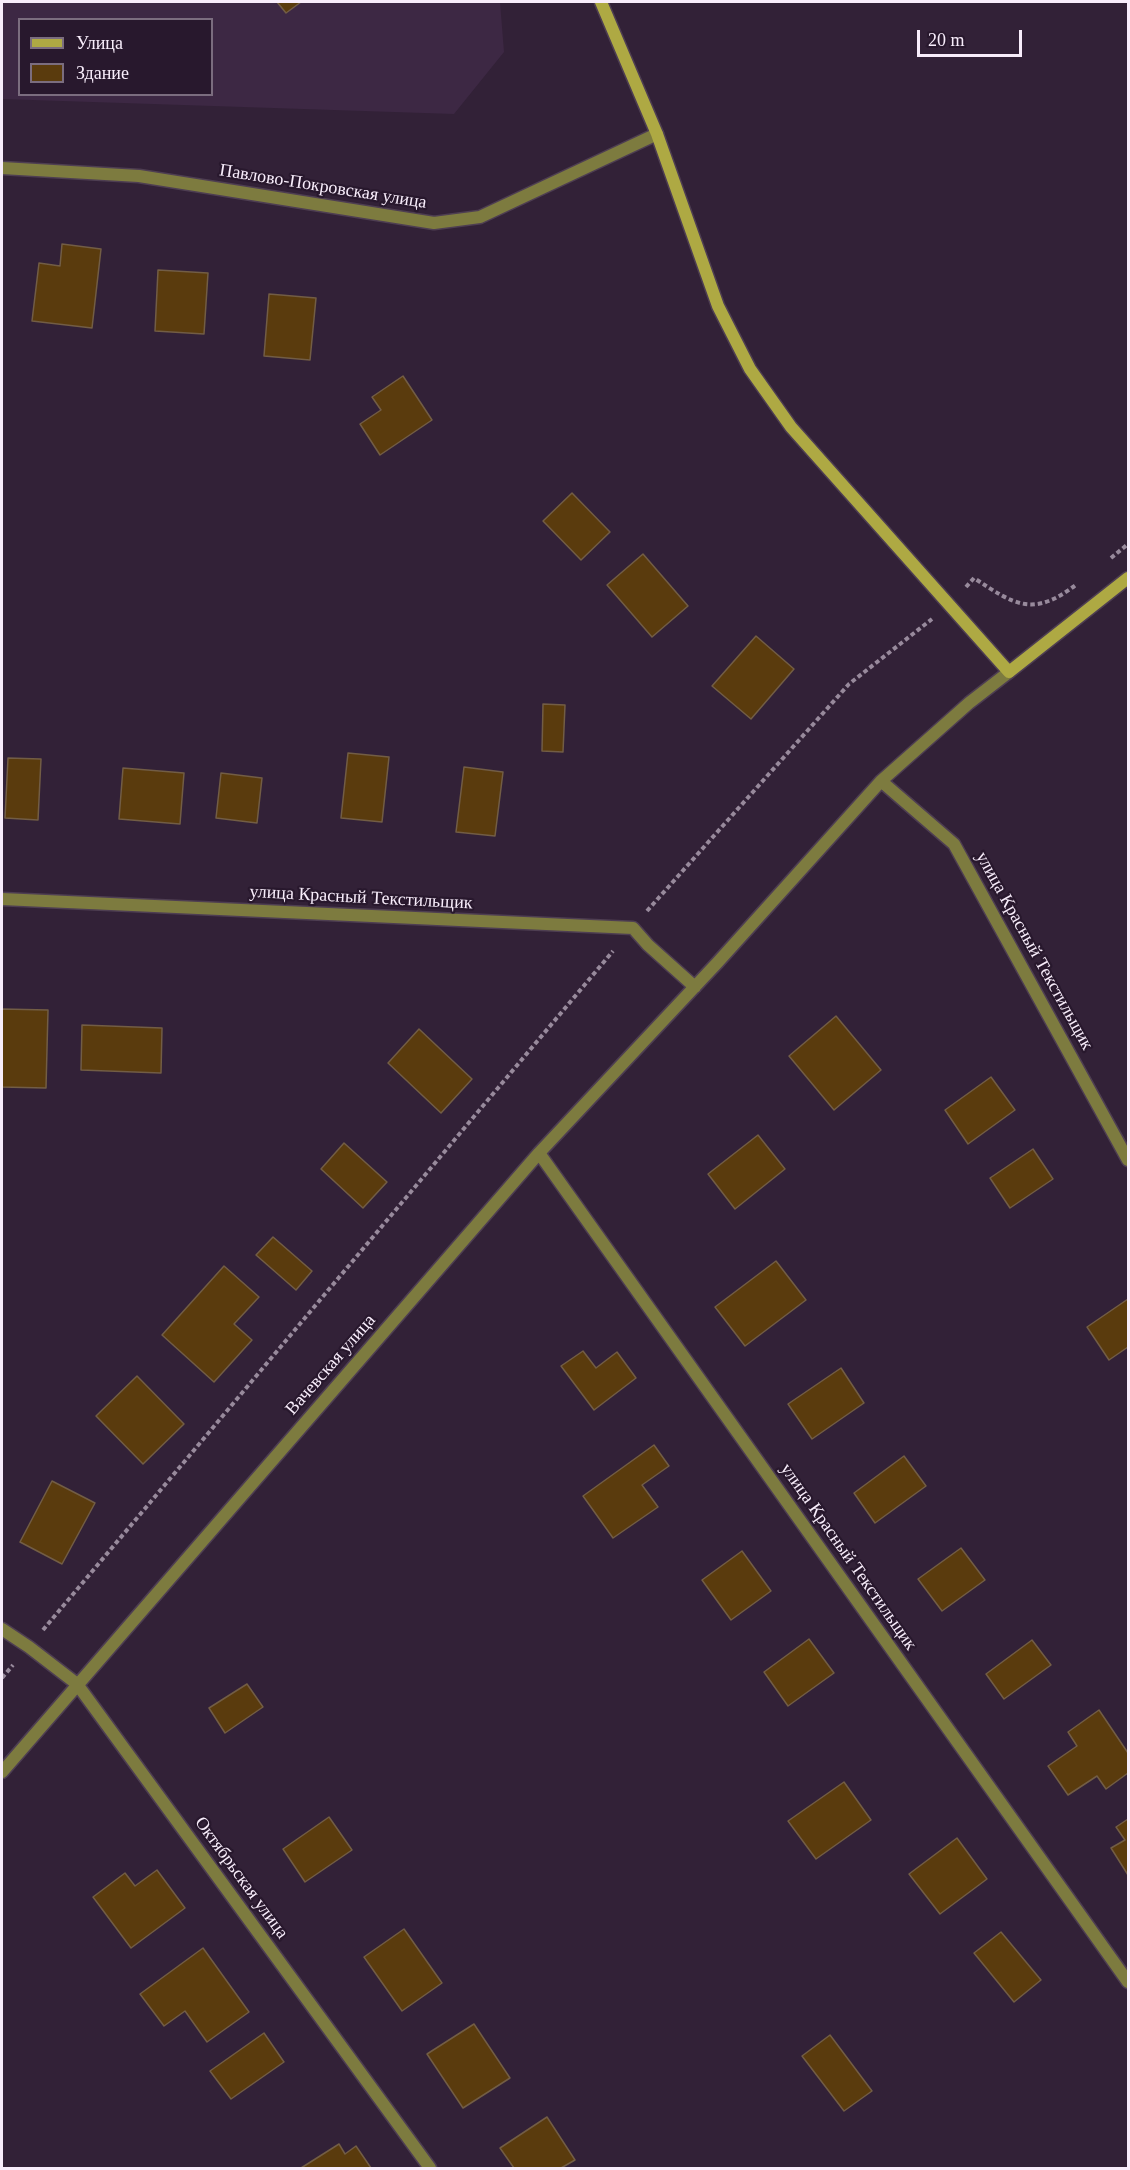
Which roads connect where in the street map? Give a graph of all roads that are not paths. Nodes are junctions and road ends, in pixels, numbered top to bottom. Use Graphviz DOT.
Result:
graph roads {
  1 [pos="601,2"];
  2 [pos="657,134"];
  3 [pos="2,168"];
  4 [pos="1128,578"];
  5 [pos="1009,672"];
  6 [pos="881,781"];
  7 [pos="2,899"];
  8 [pos="695,987"];
  9 [pos="539,1153"];
  10 [pos="1128,1160"];
  11 [pos="2,1629"];
  12 [pos="77,1684"];
  13 [pos="2,1772"];
  14 [pos="1128,1982"];
  15 [pos="430,2169"];
  1 -- 2 [label="main road"];
  2 -- 3 [label="street, Павлово-Покровская улица"];
  2 -- 5 [label="main road"];
  4 -- 5 [label="main road"];
  5 -- 6 [label="street, Вачевская улица"];
  6 -- 8 [label="street, Вачевская улица"];
  6 -- 10 [label="street, улица Красный Текстильщик"];
  7 -- 8 [label="street, улица Красный Текстильщик"];
  8 -- 9 [label="street, Вачевская улица"];
  9 -- 12 [label="street, Вачевская улица"];
  9 -- 14 [label="street, улица Красный Текстильщик"];
  11 -- 12 [label="street, Октябрьская улица"];
  12 -- 13 [label="street, Вачевская улица"];
  12 -- 15 [label="street, Октябрьская улица"];
}
